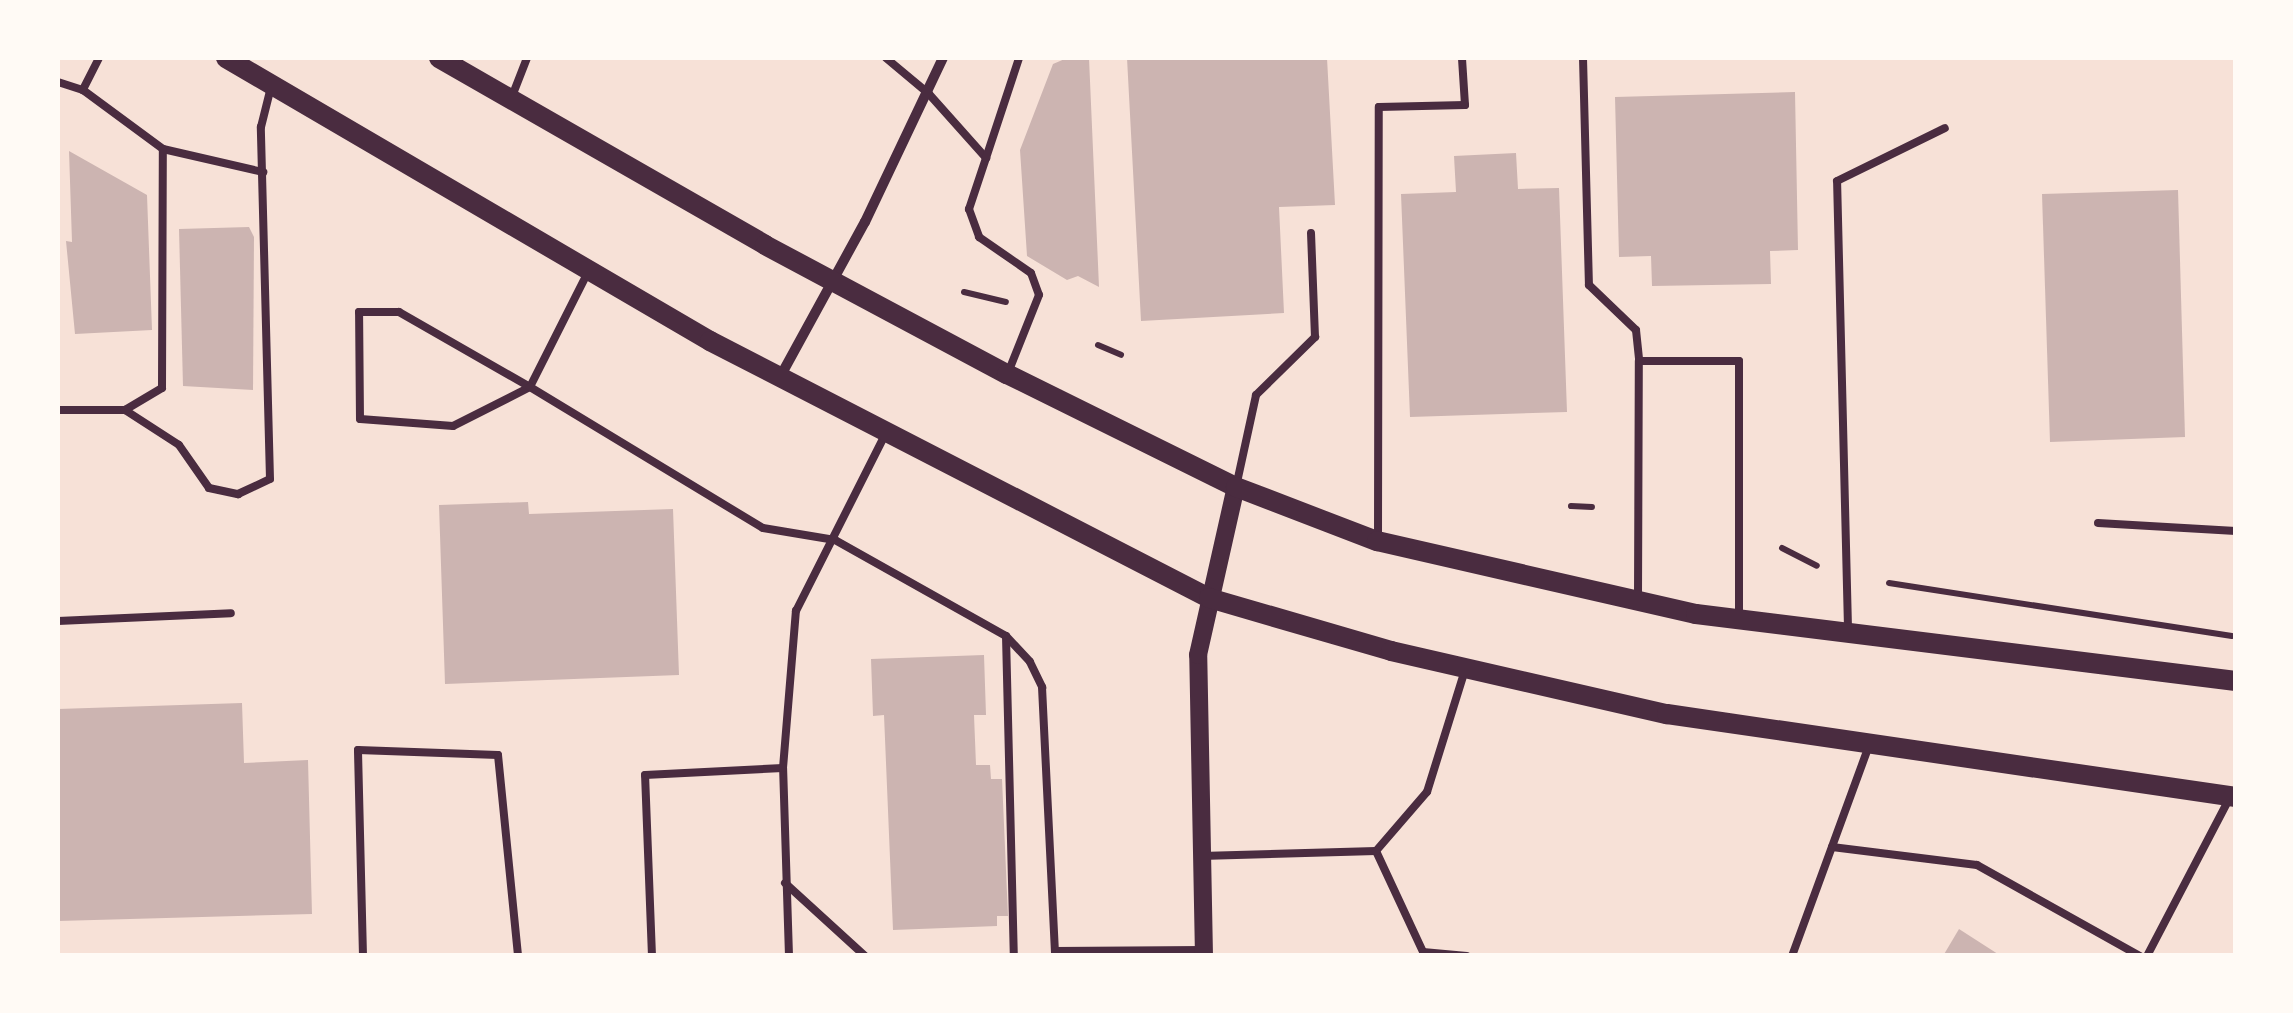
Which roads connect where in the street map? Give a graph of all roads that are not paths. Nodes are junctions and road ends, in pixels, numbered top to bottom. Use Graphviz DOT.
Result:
graph roads {
  1 [pos="100,58"];
  2 [pos="226,58"];
  3 [pos="439,58"];
  4 [pos="527,58"];
  5 [pos="886,58"];
  6 [pos="943,58"];
  7 [pos="1018,58"];
  8 [pos="1462,58"];
  9 [pos="1583,58"];
  10 [pos="58,82"];
  11 [pos="272,84"];
  12 [pos="83,90"];
  13 [pos="929,94"];
  14 [pos="510,99"];
  15 [pos="1946,128"];
  16 [pos="163,149"];
  17 [pos="986,158"];
  18 [pos="263,172"];
  19 [pos="1311,232"];
  20 [pos="589,270"];
  21 [pos="834,282"];
  22 [pos="1639,361"];
  23 [pos="1007,374"];
  24 [pos="780,377"];
  25 [pos="530,387"];
  26 [pos="58,410"];
  27 [pos="126,410"];
  28 [pos="886,434"];
  29 [pos="1236,486"];
  30 [pos="2098,523"];
  31 [pos="2236,531"];
  32 [pos="835,540"];
  33 [pos="1378,541"];
  34 [pos="1209,598"];
  35 [pos="1638,602"];
  36 [pos="230,613"];
  37 [pos="1739,619"];
  38 [pos="58,621"];
  39 [pos="1848,633"];
  40 [pos="1006,636"];
  41 [pos="1466,668"];
  42 [pos="2236,681"];
  43 [pos="1870,744"];
  44 [pos="783,768"];
  45 [pos="2234,791"];
  46 [pos="1832,847"];
  47 [pos="1376,851"];
  48 [pos="1201,856"];
  49 [pos="785,883"];
  50 [pos="1055,953"];
  51 [pos="1204,953"];
  52 [pos="363,956"];
  53 [pos="518,956"];
  54 [pos="652,956"];
  55 [pos="789,956"];
  56 [pos="865,956"];
  57 [pos="1014,956"];
  58 [pos="1467,956"];
  59 [pos="1792,956"];
  60 [pos="2143,956"];
  1 -- 12 [label="lane"];
  2 -- 11 [label="main road"];
  3 -- 14 [label="main road"];
  4 -- 14 [label="lane"];
  5 -- 13 [label="lane"];
  6 -- 13 [label="street"];
  7 -- 17 [label="lane"];
  8 -- 33 [label="lane"];
  9 -- 22 [label="lane"];
  10 -- 12 [label="lane"];
  11 -- 18 [label="lane"];
  11 -- 20 [label="main road"];
  12 -- 16 [label="lane"];
  13 -- 17 [label="lane"];
  13 -- 21 [label="street"];
  14 -- 21 [label="main road"];
  15 -- 39 [label="lane"];
  16 -- 18 [label="lane"];
  16 -- 27 [label="lane"];
  17 -- 23 [label="lane"];
  18 -- 27 [label="lane"];
  19 -- 29 [label="lane"];
  20 -- 24 [label="main road"];
  20 -- 25 [label="lane"];
  21 -- 23 [label="main road"];
  21 -- 24 [label="street"];
  22 -- 35 [label="lane"];
  22 -- 37 [label="lane"];
  23 -- 29 [label="main road"];
  24 -- 28 [label="main road"];
  25 -- 25 [label="lane"];
  25 -- 32 [label="lane"];
  26 -- 27 [label="lane"];
  28 -- 32 [label="lane"];
  28 -- 34 [label="main road"];
  29 -- 33 [label="main road"];
  29 -- 34 [label="street"];
  30 -- 31 [label="lane"];
  32 -- 40 [label="lane"];
  32 -- 44 [label="lane"];
  33 -- 35 [label="main road"];
  34 -- 41 [label="main road"];
  34 -- 48 [label="street"];
  35 -- 37 [label="main road"];
  36 -- 38 [label="lane"];
  37 -- 39 [label="main road"];
  39 -- 42 [label="main road"];
  40 -- 50 [label="lane"];
  40 -- 57 [label="lane"];
  41 -- 43 [label="main road"];
  41 -- 47 [label="lane"];
  43 -- 45 [label="main road"];
  43 -- 46 [label="lane"];
  44 -- 49 [label="lane"];
  44 -- 54 [label="lane"];
  45 -- 60 [label="lane"];
  46 -- 59 [label="lane"];
  46 -- 60 [label="lane"];
  47 -- 48 [label="lane"];
  47 -- 58 [label="lane"];
  48 -- 51 [label="street"];
  49 -- 55 [label="lane"];
  49 -- 56 [label="lane"];
  50 -- 51 [label="lane"];
  52 -- 53 [label="lane"];
}
